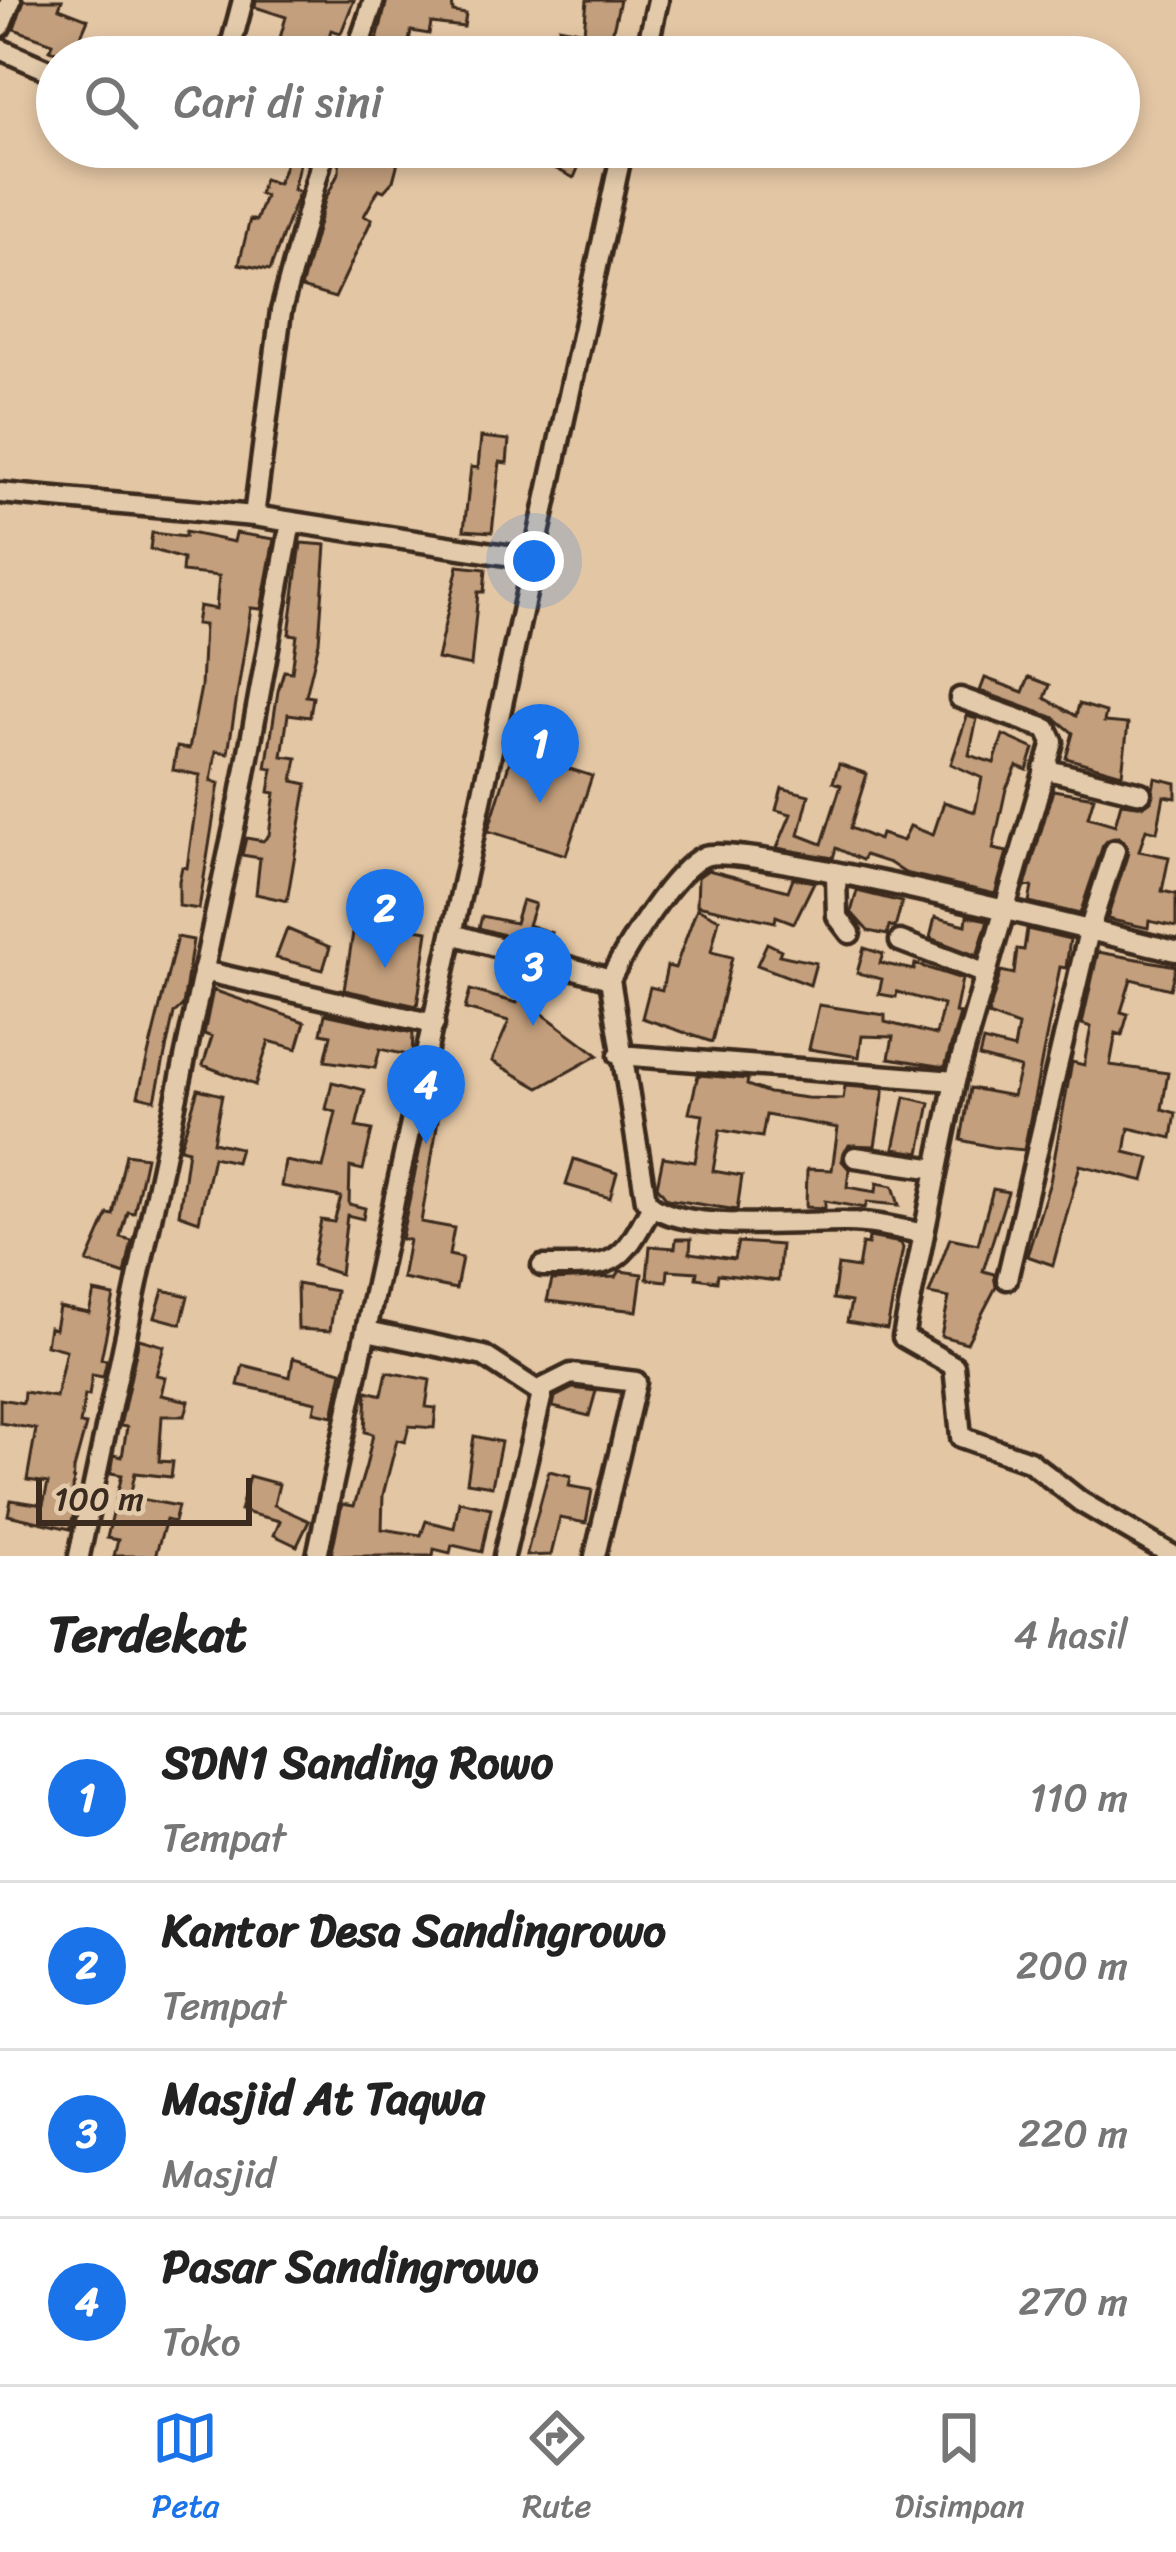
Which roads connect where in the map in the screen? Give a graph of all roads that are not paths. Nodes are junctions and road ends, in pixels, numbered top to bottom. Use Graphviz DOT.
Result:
graph roads {
  1 [pos="11,0"];
  2 [pos="243,0"];
  3 [pos="374,0"];
  4 [pos="658,0"];
  5 [pos="0,27"];
  6 [pos="234,36"];
  7 [pos="362,36"];
  8 [pos="650,36"];
  9 [pos="0,49"];
  10 [pos="36,65"];
  11 [pos="319,168"];
  12 [pos="618,168"];
  13 [pos="0,494"];
  14 [pos="254,516"];
  15 [pos="291,522"];
  16 [pos="532,559"];
  17 [pos="960,698"];
  18 [pos="1044,769"];
  19 [pos="1141,793"];
  20 [pos="1115,850"];
  21 [pos="836,874"];
  22 [pos="1000,911"];
  23 [pos="1089,931"];
  24 [pos="453,934"];
  25 [pos="850,934"];
  26 [pos="899,941"];
  27 [pos="1176,951"];
  28 [pos="203,971"];
  29 [pos="984,973"];
  30 [pos="610,979"];
  31 [pos="434,1024"];
  32 [pos="619,1055"];
  33 [pos="955,1081"];
  34 [pos="855,1157"];
  35 [pos="937,1168"];
  36 [pos="651,1207"];
  37 [pos="920,1233"];
  38 [pos="542,1266"];
  39 [pos="1007,1279"];
  40 [pos="367,1330"];
  41 [pos="539,1390"];
  42 [pos="79,1556"];
  43 [pos="317,1556"];
  44 [pos="504,1556"];
  45 [pos="595,1556"];
  46 [pos="1174,1556"];
  1 -- 5 [label="street"];
  2 -- 6 [label="street"];
  3 -- 7 [label="street"];
  4 -- 8 [label="street"];
  9 -- 10 [label="street"];
  11 -- 14 [label="street"];
  12 -- 16 [label="street"];
  13 -- 14 [label="street"];
  14 -- 15 [label="street"];
  15 -- 16 [label="street"];
  15 -- 28 [label="street"];
  16 -- 24 [label="street"];
  17 -- 18 [label="street"];
  18 -- 19 [label="street"];
  18 -- 22 [label="street"];
  20 -- 23 [label="street"];
  21 -- 22 [label="street"];
  21 -- 25 [label="street"];
  21 -- 30 [label="street"];
  22 -- 23 [label="street"];
  22 -- 29 [label="street"];
  23 -- 27 [label="street"];
  23 -- 39 [label="street"];
  24 -- 30 [label="street"];
  24 -- 31 [label="street"];
  26 -- 29 [label="street"];
  28 -- 31 [label="street"];
  28 -- 42 [label="street"];
  29 -- 33 [label="street"];
  30 -- 32 [label="street"];
  31 -- 40 [label="street"];
  32 -- 33 [label="street"];
  32 -- 36 [label="street"];
  33 -- 35 [label="street"];
  34 -- 35 [label="street"];
  35 -- 37 [label="street"];
  36 -- 37 [label="street"];
  36 -- 38 [label="street"];
  37 -- 46 [label="street"];
  40 -- 41 [label="street"];
  40 -- 43 [label="street"];
  41 -- 44 [label="street"];
  41 -- 45 [label="street"];
}
